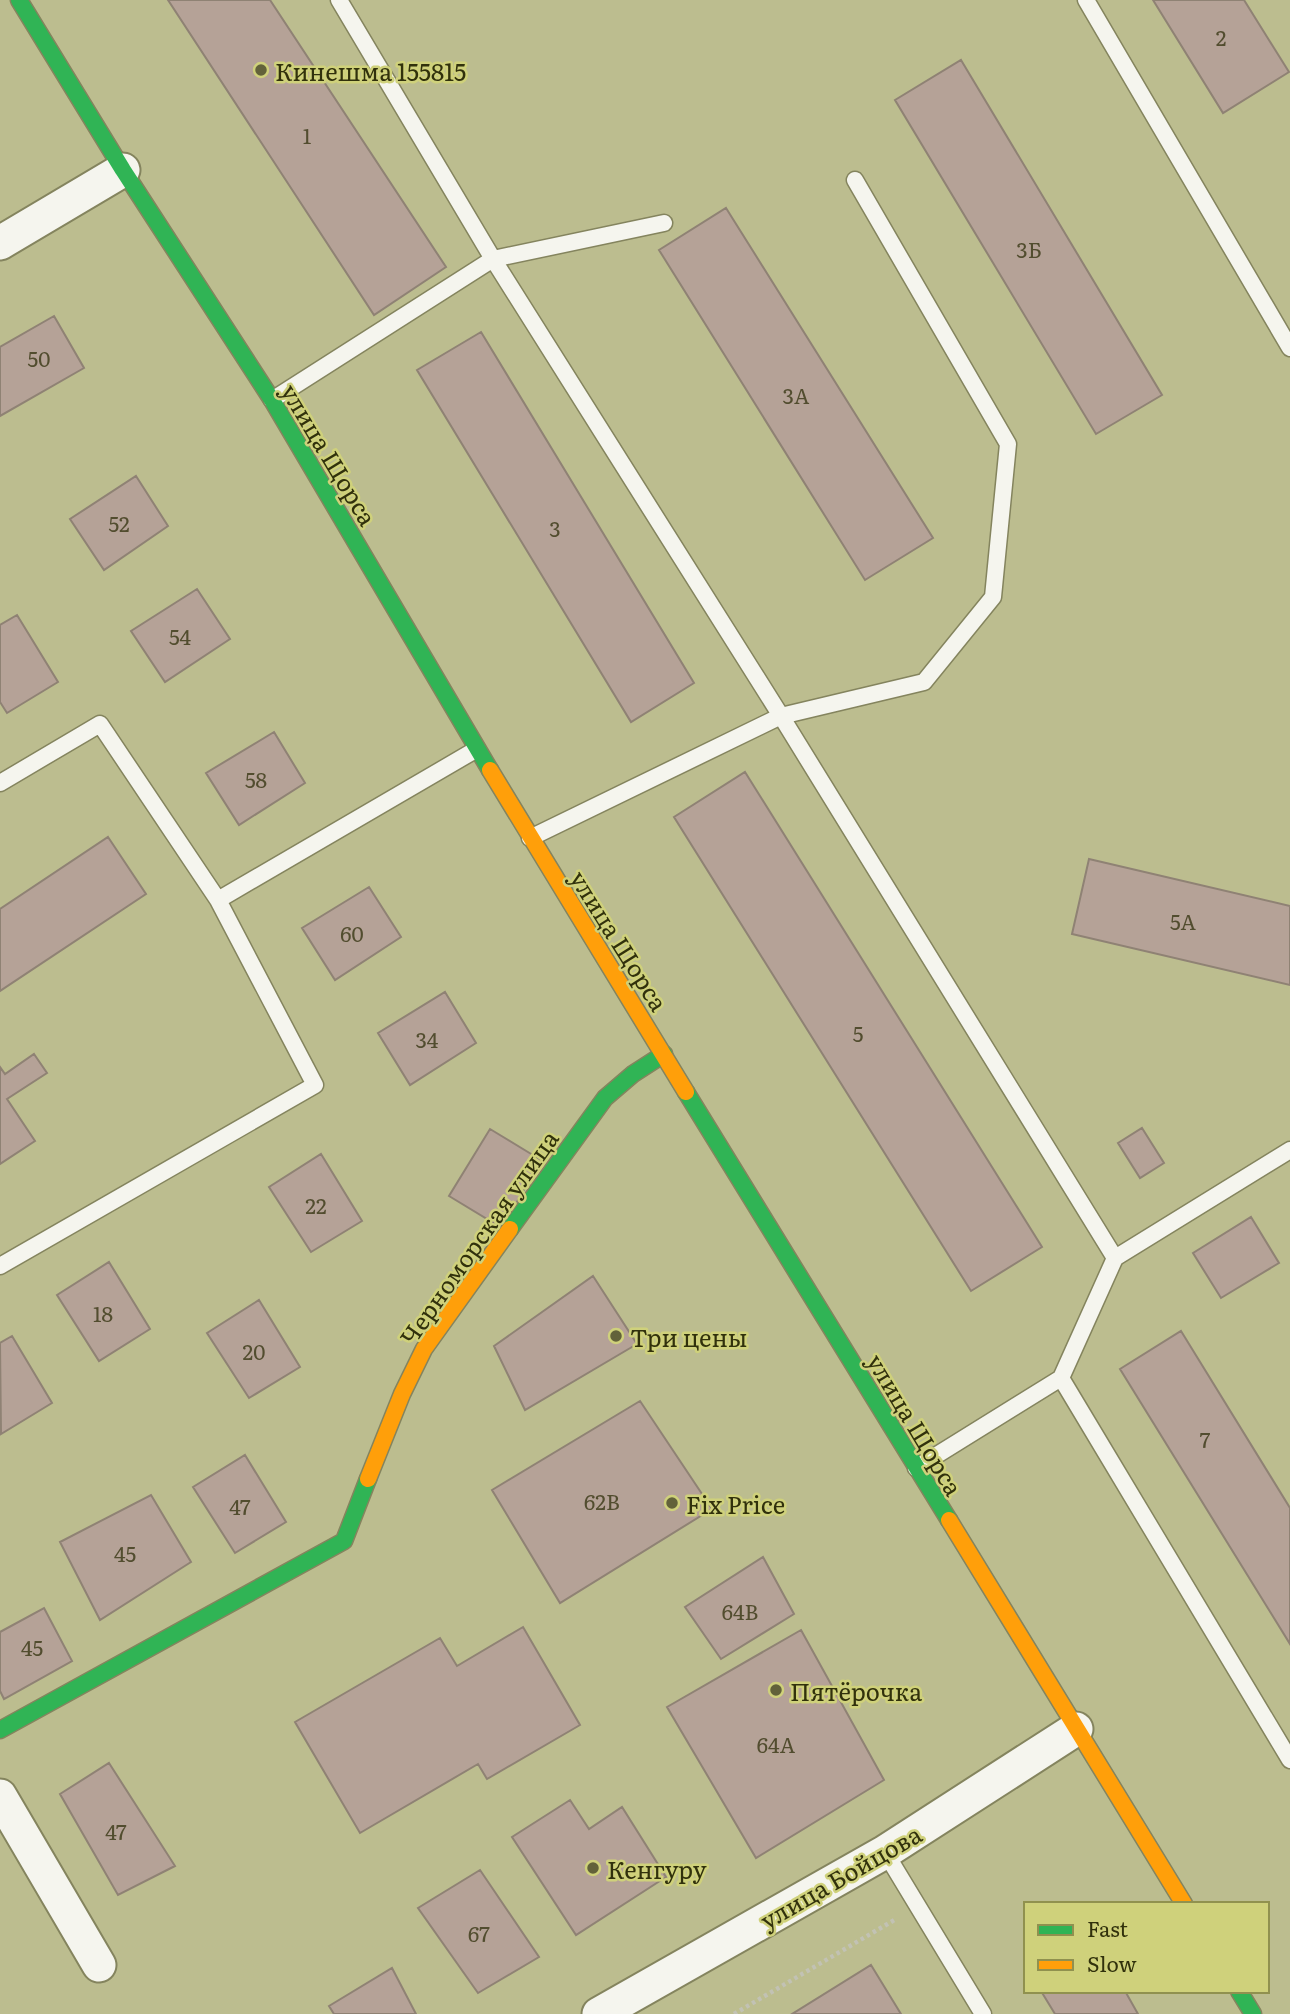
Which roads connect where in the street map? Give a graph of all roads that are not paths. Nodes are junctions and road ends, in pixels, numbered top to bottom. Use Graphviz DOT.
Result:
graph roads {
  1 [pos="19,0"];
  2 [pos="339,0"];
  3 [pos="1086,0"];
  4 [pos="123,170"];
  5 [pos="855,180"];
  6 [pos="664,223"];
  7 [pos="0,243"];
  8 [pos="493,259"];
  9 [pos="1290,348"];
  10 [pos="272,400"];
  11 [pos="781,716"];
  12 [pos="477,749"];
  13 [pos="0,783"];
  14 [pos="530,838"];
  15 [pos="218,900"];
  16 [pos="664,1054"];
  17 [pos="1290,1150"];
  18 [pos="1115,1258"];
  19 [pos="0,1266"];
  20 [pos="1061,1378"];
  21 [pos="916,1468"];
  22 [pos="1076,1729"];
  23 [pos="0,1730"];
  24 [pos="1290,1760"];
  25 [pos="0,1796"];
  26 [pos="885,1852"];
  27 [pos="1183,1902"];
  28 [pos="99,1965"];
  29 [pos="1240,1993"];
  30 [pos="599,2014"];
  31 [pos="983,2014"];
  32 [pos="1253,2014"];
  1 -- 4 [label="street, улица Щорса"];
  2 -- 8 [label="lane"];
  3 -- 9 [label="lane"];
  4 -- 7 [label="street"];
  4 -- 10 [label="street, улица Щорса"];
  5 -- 11 [label="lane"];
  6 -- 8 [label="lane"];
  8 -- 10 [label="lane"];
  8 -- 11 [label="lane"];
  10 -- 12 [label="street, улица Щорса"];
  11 -- 14 [label="lane"];
  11 -- 18 [label="lane"];
  12 -- 14 [label="street, улица Щорса"];
  12 -- 15 [label="lane"];
  13 -- 15 [label="lane"];
  14 -- 16 [label="street, улица Щорса"];
  15 -- 19 [label="lane"];
  16 -- 21 [label="street, улица Щорса"];
  16 -- 23 [label="street, Черноморская улица"];
  17 -- 18 [label="lane"];
  18 -- 20 [label="lane"];
  20 -- 21 [label="lane"];
  20 -- 24 [label="lane"];
  21 -- 22 [label="street, улица Щорса"];
  22 -- 26 [label="street, улица Бойцова"];
  22 -- 27 [label="street, улица Щорса"];
  25 -- 28 [label="street"];
  26 -- 30 [label="street, улица Бойцова"];
  26 -- 31 [label="lane"];
  29 -- 32 [label="street"];
}
